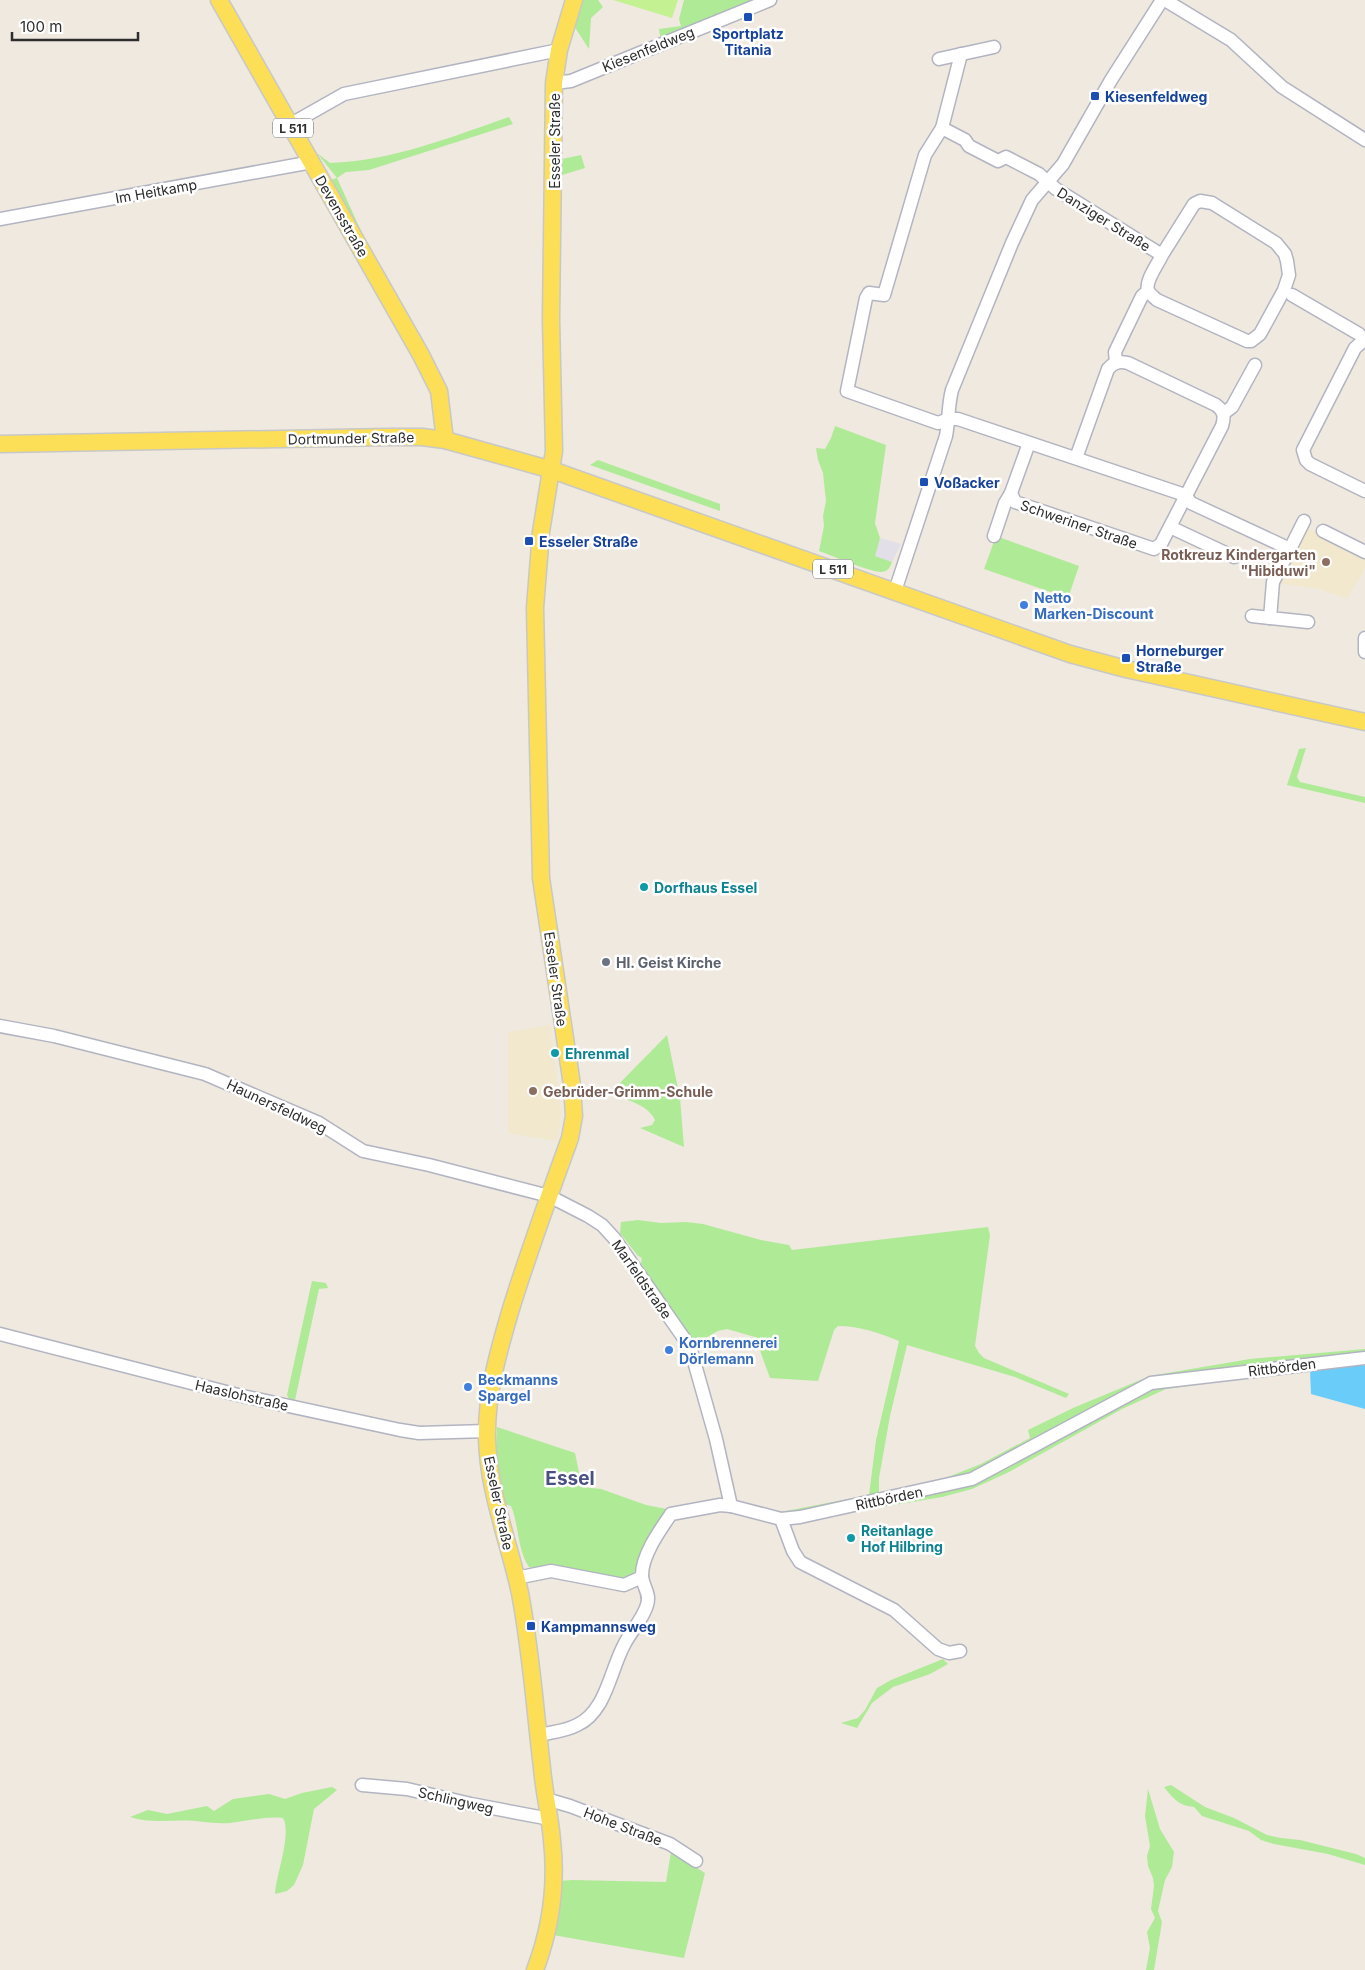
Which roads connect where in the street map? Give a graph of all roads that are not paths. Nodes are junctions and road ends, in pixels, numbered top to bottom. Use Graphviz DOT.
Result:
graph roads {
  1 [pos="219,0"];
  2 [pos="574,0"];
  3 [pos="770,0"];
  4 [pos="1163,0"];
  5 [pos="994,47"];
  6 [pos="559,50"];
  7 [pos="962,54"];
  8 [pos="939,59"];
  9 [pos="554,83"];
  10 [pos="291,124"];
  11 [pos="942,128"];
  12 [pos="1365,140"];
  13 [pos="312,162"];
  14 [pos="1047,181"];
  15 [pos="0,219"];
  16 [pos="1162,255"];
  17 [pos="1148,291"];
  18 [pos="1292,294"];
  19 [pos="1364,340"];
  20 [pos="1116,362"];
  21 [pos="1255,365"];
  22 [pos="1224,413"];
  23 [pos="949,419"];
  24 [pos="445,440"];
  25 [pos="1029,443"];
  26 [pos="0,444"];
  27 [pos="1076,458"];
  28 [pos="552,470"];
  29 [pos="1365,491"];
  30 [pos="1011,493"];
  31 [pos="1185,495"];
  32 [pos="1304,521"];
  33 [pos="1170,527"];
  34 [pos="1323,530"];
  35 [pos="994,536"];
  36 [pos="1290,549"];
  37 [pos="1365,552"];
  38 [pos="1234,557"];
  39 [pos="895,591"];
  40 [pos="1252,616"];
  41 [pos="1270,618"];
  42 [pos="1308,622"];
  43 [pos="1365,638"];
  44 [pos="1365,652"];
  45 [pos="1365,722"];
  46 [pos="0,1026"];
  47 [pos="549,1196"];
  48 [pos="0,1334"];
  49 [pos="1365,1358"];
  50 [pos="487,1431"];
  51 [pos="731,1506"];
  52 [pos="781,1519"];
  53 [pos="642,1577"];
  54 [pos="516,1578"];
  55 [pos="960,1651"];
  56 [pos="540,1735"];
  57 [pos="362,1785"];
  58 [pos="546,1799"];
  59 [pos="550,1819"];
  60 [pos="696,1861"];
  61 [pos="535,1970"];
  1 -- 10 [label="main road, Devensstraße / L 511"];
  2 -- 6 [label="main road, Esseler Straße"];
  3 -- 9 [label="street, Kiesenfeldweg"];
  4 -- 12 [label="street"];
  4 -- 14 [label="street"];
  5 -- 7 [label="street"];
  6 -- 9 [label="main road, Esseler Straße"];
  6 -- 10 [label="street"];
  7 -- 8 [label="street"];
  7 -- 11 [label="street"];
  9 -- 28 [label="main road, Esseler Straße"];
  10 -- 13 [label="main road, Devensstraße / L 511"];
  11 -- 14 [label="street"];
  11 -- 23 [label="street"];
  13 -- 15 [label="street, Im Heitkamp"];
  13 -- 24 [label="main road, Devensstraße / L 511"];
  14 -- 16 [label="street, Danziger Straße"];
  14 -- 23 [label="street"];
  16 -- 17 [label="street, Danziger Straße"];
  16 -- 17 [label="street, Danziger Straße"];
  17 -- 20 [label="street, Danziger Straße"];
  18 -- 19 [label="street"];
  19 -- 29 [label="street"];
  20 -- 22 [label="street"];
  20 -- 27 [label="street, Danziger Straße"];
  21 -- 22 [label="street"];
  22 -- 31 [label="street, Schweriner Straße"];
  23 -- 25 [label="street"];
  23 -- 39 [label="street"];
  24 -- 26 [label="main road, Dortmunder Straße"];
  24 -- 28 [label="main road, Dortmunder Straße / L 511"];
  25 -- 27 [label="street"];
  25 -- 30 [label="street, Schweriner Straße"];
  27 -- 31 [label="street"];
  28 -- 39 [label="main road, Dortmunder Straße / L 511"];
  28 -- 47 [label="main road, Esseler Straße"];
  30 -- 33 [label="street, Schweriner Straße"];
  30 -- 35 [label="street, Schweriner Straße"];
  31 -- 33 [label="street, Schweriner Straße"];
  31 -- 36 [label="street"];
  32 -- 36 [label="street"];
  33 -- 38 [label="street"];
  34 -- 37 [label="street"];
  36 -- 41 [label="street"];
  39 -- 45 [label="main road, L 511"];
  40 -- 41 [label="street"];
  41 -- 42 [label="street"];
  43 -- 44 [label="street"];
  46 -- 47 [label="street, Haunersfeldweg"];
  47 -- 50 [label="main road, Esseler Straße"];
  47 -- 51 [label="street, Marfeldstraße"];
  48 -- 50 [label="street, Haaslohstraße"];
  49 -- 52 [label="street, Rittbörden"];
  50 -- 54 [label="main road, Esseler Straße"];
  51 -- 52 [label="street, Rittbörden"];
  51 -- 53 [label="street, Rittbörden"];
  52 -- 55 [label="street"];
  53 -- 54 [label="street"];
  53 -- 56 [label="street"];
  54 -- 56 [label="main road, Esseler Straße"];
  56 -- 58 [label="main road, Esseler Straße"];
  57 -- 59 [label="street, Schlingweg"];
  58 -- 59 [label="main road, Esseler Straße"];
  58 -- 60 [label="street, Hohe Straße"];
  59 -- 61 [label="main road, Esseler Straße"];
}
